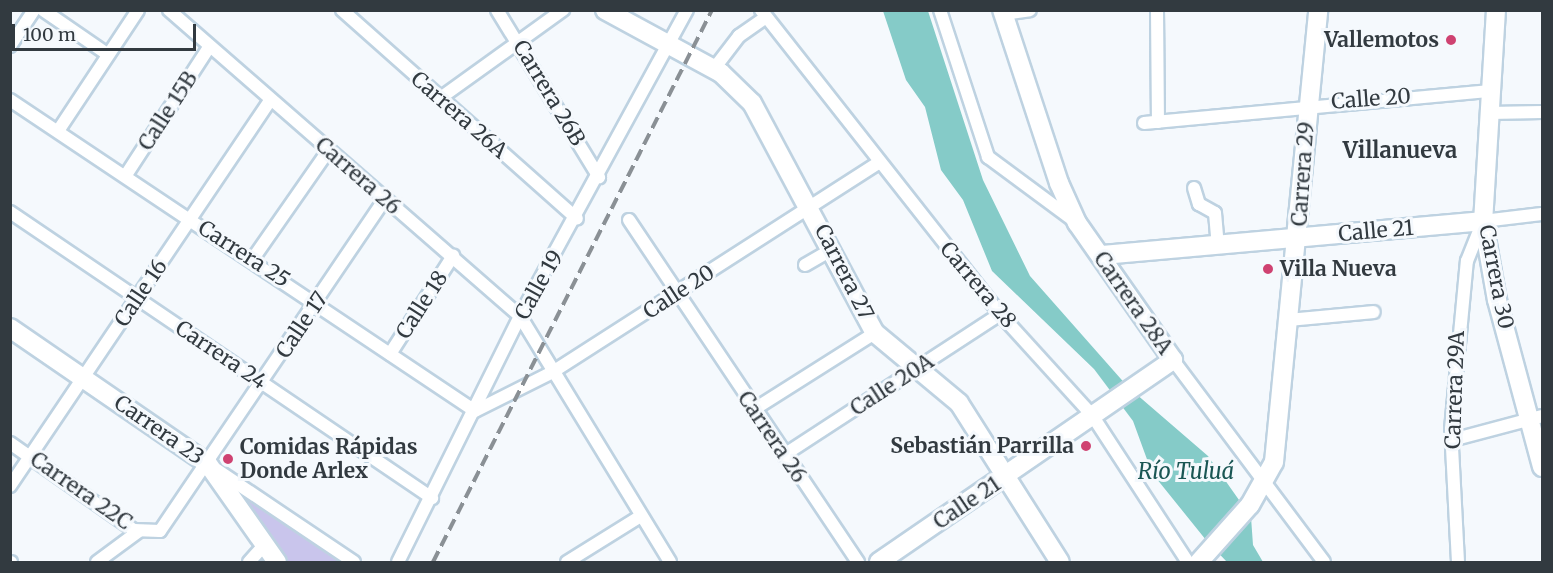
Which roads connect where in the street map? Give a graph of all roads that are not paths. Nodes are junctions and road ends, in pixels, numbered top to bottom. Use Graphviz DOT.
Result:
graph roads {
  1 [pos="34,10"];
  2 [pos="43,10"];
  3 [pos="138,10"];
  4 [pos="169,10"];
  5 [pos="342,10"];
  6 [pos="497,10"];
  7 [pos="563,10"];
  8 [pos="605,10"];
  9 [pos="687,10"];
  10 [pos="940,10"];
  11 [pos="1030,10"];
  12 [pos="1157,10"];
  13 [pos="1318,10"];
  14 [pos="1496,10"];
  15 [pos="1002,12"];
  16 [pos="764,14"];
  17 [pos="520,44"];
  18 [pos="668,45"];
  19 [pos="10,46"];
  20 [pos="209,47"];
  21 [pos="107,54"];
  22 [pos="713,70"];
  23 [pos="1491,91"];
  24 [pos="439,99"];
  25 [pos="10,100"];
  26 [pos="270,100"];
  27 [pos="1308,104"];
  28 [pos="1542,112"];
  29 [pos="1489,113"];
  30 [pos="1158,122"];
  31 [pos="1144,123"];
  32 [pos="58,131"];
  33 [pos="328,151"];
  34 [pos="878,163"];
  35 [pos="126,175"];
  36 [pos="599,177"];
  37 [pos="1194,188"];
  38 [pos="384,200"];
  39 [pos="810,207"];
  40 [pos="10,212"];
  41 [pos="1542,214"];
  42 [pos="190,219"];
  43 [pos="577,219"];
  44 [pos="629,220"];
  45 [pos="1483,221"];
  46 [pos="1077,223"];
  47 [pos="1298,238"];
  48 [pos="1218,245"];
  49 [pos="831,250"];
  50 [pos="1103,255"];
  51 [pos="453,256"];
  52 [pos="252,260"];
  53 [pos="805,265"];
  54 [pos="677,294"];
  55 [pos="137,298"];
  56 [pos="317,303"];
  57 [pos="1374,312"];
  58 [pos="1000,314"];
  59 [pos="520,316"];
  60 [pos="1289,320"];
  61 [pos="10,328"];
  62 [pos="875,333"];
  63 [pos="390,354"];
  64 [pos="1173,360"];
  65 [pos="919,368"];
  66 [pos="551,374"];
  67 [pos="84,378"];
  68 [pos="263,384"];
  69 [pos="753,410"];
  70 [pos="475,411"];
  71 [pos="1092,415"];
  72 [pos="1536,418"];
  73 [pos="1452,440"];
  74 [pos="10,443"];
  75 [pos="784,456"];
  76 [pos="30,457"];
  77 [pos="208,464"];
  78 [pos="1542,467"];
  79 [pos="1005,477"];
  80 [pos="1267,480"];
  81 [pos="10,486"];
  82 [pos="432,498"];
  83 [pos="641,516"];
  84 [pos="139,531"];
  85 [pos="153,534"];
  86 [pos="265,544"];
  87 [pos="1197,561"];
  88 [pos="97,562"];
  89 [pos="249,562"];
  90 [pos="277,562"];
  91 [pos="354,562"];
  92 [pos="398,562"];
  93 [pos="567,562"];
  94 [pos="670,562"];
  95 [pos="858,562"];
  96 [pos="879,562"];
  97 [pos="1060,562"];
  98 [pos="1324,562"];
  99 [pos="1458,562"];
  1 -- 19 [label="street"];
  2 -- 21 [label="street"];
  3 -- 21 [label="street"];
  4 -- 20 [label="street, Carrera 26"];
  5 -- 24 [label="street, Carrera 26A"];
  6 -- 17 [label="street, Carrera 26B"];
  7 -- 17 [label="street"];
  8 -- 18 [label="street, Carrera 27"];
  9 -- 18 [label="street, Calle 19"];
  10 -- 46 [label="street"];
  11 -- 15 [label="street"];
  12 -- 30 [label="street"];
  13 -- 27 [label="street, Carrera 29"];
  14 -- 23 [label="street, Carrera 30"];
  15 -- 46 [label="street, Carrera 28A"];
  16 -- 22 [label="street"];
  16 -- 34 [label="street, Carrera 28"];
  17 -- 24 [label="street"];
  17 -- 36 [label="street, Carrera 26B"];
  18 -- 22 [label="street, Carrera 27"];
  18 -- 36 [label="street, Calle 19"];
  20 -- 26 [label="street, Carrera 26"];
  20 -- 35 [label="street, Calle 15B"];
  21 -- 32 [label="street"];
  22 -- 39 [label="street, Carrera 27"];
  23 -- 27 [label="street, Calle 20"];
  23 -- 29 [label="street, Carrera 30"];
  24 -- 43 [label="street, Carrera 26A"];
  25 -- 32 [label="street, Carrera 25"];
  26 -- 33 [label="street, Carrera 26"];
  26 -- 42 [label="street, Calle 16"];
  27 -- 30 [label="street, Calle 20"];
  27 -- 47 [label="street, Carrera 29"];
  28 -- 29 [label="street"];
  29 -- 45 [label="street, Carrera 30"];
  30 -- 31 [label="street, Calle 20"];
  32 -- 35 [label="street, Carrera 25"];
  33 -- 38 [label="street, Carrera 26"];
  33 -- 52 [label="street"];
  34 -- 39 [label="street, Calle 20"];
  34 -- 58 [label="street, Carrera 28"];
  35 -- 42 [label="street, Carrera 25"];
  36 -- 43 [label="street, Calle 19"];
  37 -- 48 [label="street"];
  38 -- 51 [label="street, Carrera 26"];
  38 -- 56 [label="street, Calle 17"];
  39 -- 49 [label="street, Carrera 27"];
  39 -- 54 [label="street, Calle 20"];
  40 -- 55 [label="street, Carrera 24"];
  41 -- 45 [label="street, Calle 21"];
  42 -- 52 [label="street, Carrera 25"];
  42 -- 55 [label="street, Calle 16"];
  43 -- 59 [label="street, Calle 19"];
  44 -- 54 [label="street, Carrera 26"];
  45 -- 47 [label="street, Calle 21"];
  45 -- 72 [label="street, Carrera 30"];
  45 -- 73 [label="street, Carrera 29A"];
  46 -- 50 [label="street, Carrera 28A"];
  47 -- 48 [label="street, Calle 21"];
  47 -- 60 [label="street, Carrera 29"];
  48 -- 50 [label="street, Calle 21"];
  49 -- 53 [label="street"];
  49 -- 62 [label="street, Carrera 27"];
  50 -- 64 [label="street, Carrera 28A"];
  51 -- 59 [label="street, Carrera 26"];
  51 -- 63 [label="street, Calle 18"];
  52 -- 56 [label="street, Carrera 25"];
  54 -- 66 [label="street, Calle 20"];
  54 -- 69 [label="street, Carrera 26"];
  55 -- 67 [label="street, Calle 16"];
  55 -- 68 [label="street, Carrera 24"];
  56 -- 63 [label="street, Carrera 25"];
  56 -- 68 [label="street, Calle 17"];
  57 -- 60 [label="street"];
  58 -- 65 [label="street, Calle 20A"];
  58 -- 71 [label="street, Carrera 28"];
  59 -- 66 [label="street, Carrera 26"];
  59 -- 70 [label="street, Calle 19"];
  60 -- 80 [label="street, Carrera 29"];
  61 -- 67 [label="street, Carrera 23"];
  62 -- 65 [label="street, Carrera 27"];
  62 -- 69 [label="street"];
  63 -- 70 [label="street, Carrera 25"];
  64 -- 71 [label="street, Calle 21"];
  64 -- 80 [label="street, Carrera 28A"];
  65 -- 75 [label="street, Calle 20A"];
  65 -- 79 [label="street, Carrera 27"];
  66 -- 70 [label="street, Calle 20"];
  66 -- 83 [label="street"];
  67 -- 76 [label="street, Calle 16"];
  67 -- 77 [label="street, Carrera 23"];
  68 -- 77 [label="street, Calle 17"];
  68 -- 82 [label="street, Carrera 24"];
  69 -- 75 [label="street, Carrera 26"];
  70 -- 82 [label="street, Calle 19"];
  71 -- 79 [label="street, Calle 21"];
  71 -- 87 [label="street, Carrera 28"];
  72 -- 73 [label="street"];
  72 -- 78 [label="street, Carrera 30"];
  73 -- 99 [label="street, Carrera 29A"];
  74 -- 76 [label="street, Carrera 22C"];
  75 -- 95 [label="street, Carrera 26"];
  76 -- 81 [label="street, Calle 16"];
  76 -- 84 [label="street, Carrera 22C"];
  77 -- 85 [label="street, Calle 17"];
  77 -- 86 [label="street, Carrera 23"];
  77 -- 91 [label="street"];
  79 -- 96 [label="street, Calle 21"];
  79 -- 97 [label="street, Carrera 27"];
  80 -- 87 [label="street, Carrera 29"];
  80 -- 98 [label="street, Carrera 28A"];
  82 -- 92 [label="street, Calle 19"];
  83 -- 93 [label="street"];
  83 -- 94 [label="street"];
  84 -- 85 [label="street, Carrera 22C"];
  84 -- 88 [label="street"];
  86 -- 89 [label="street"];
  86 -- 90 [label="street, Carrera 23"];
}
